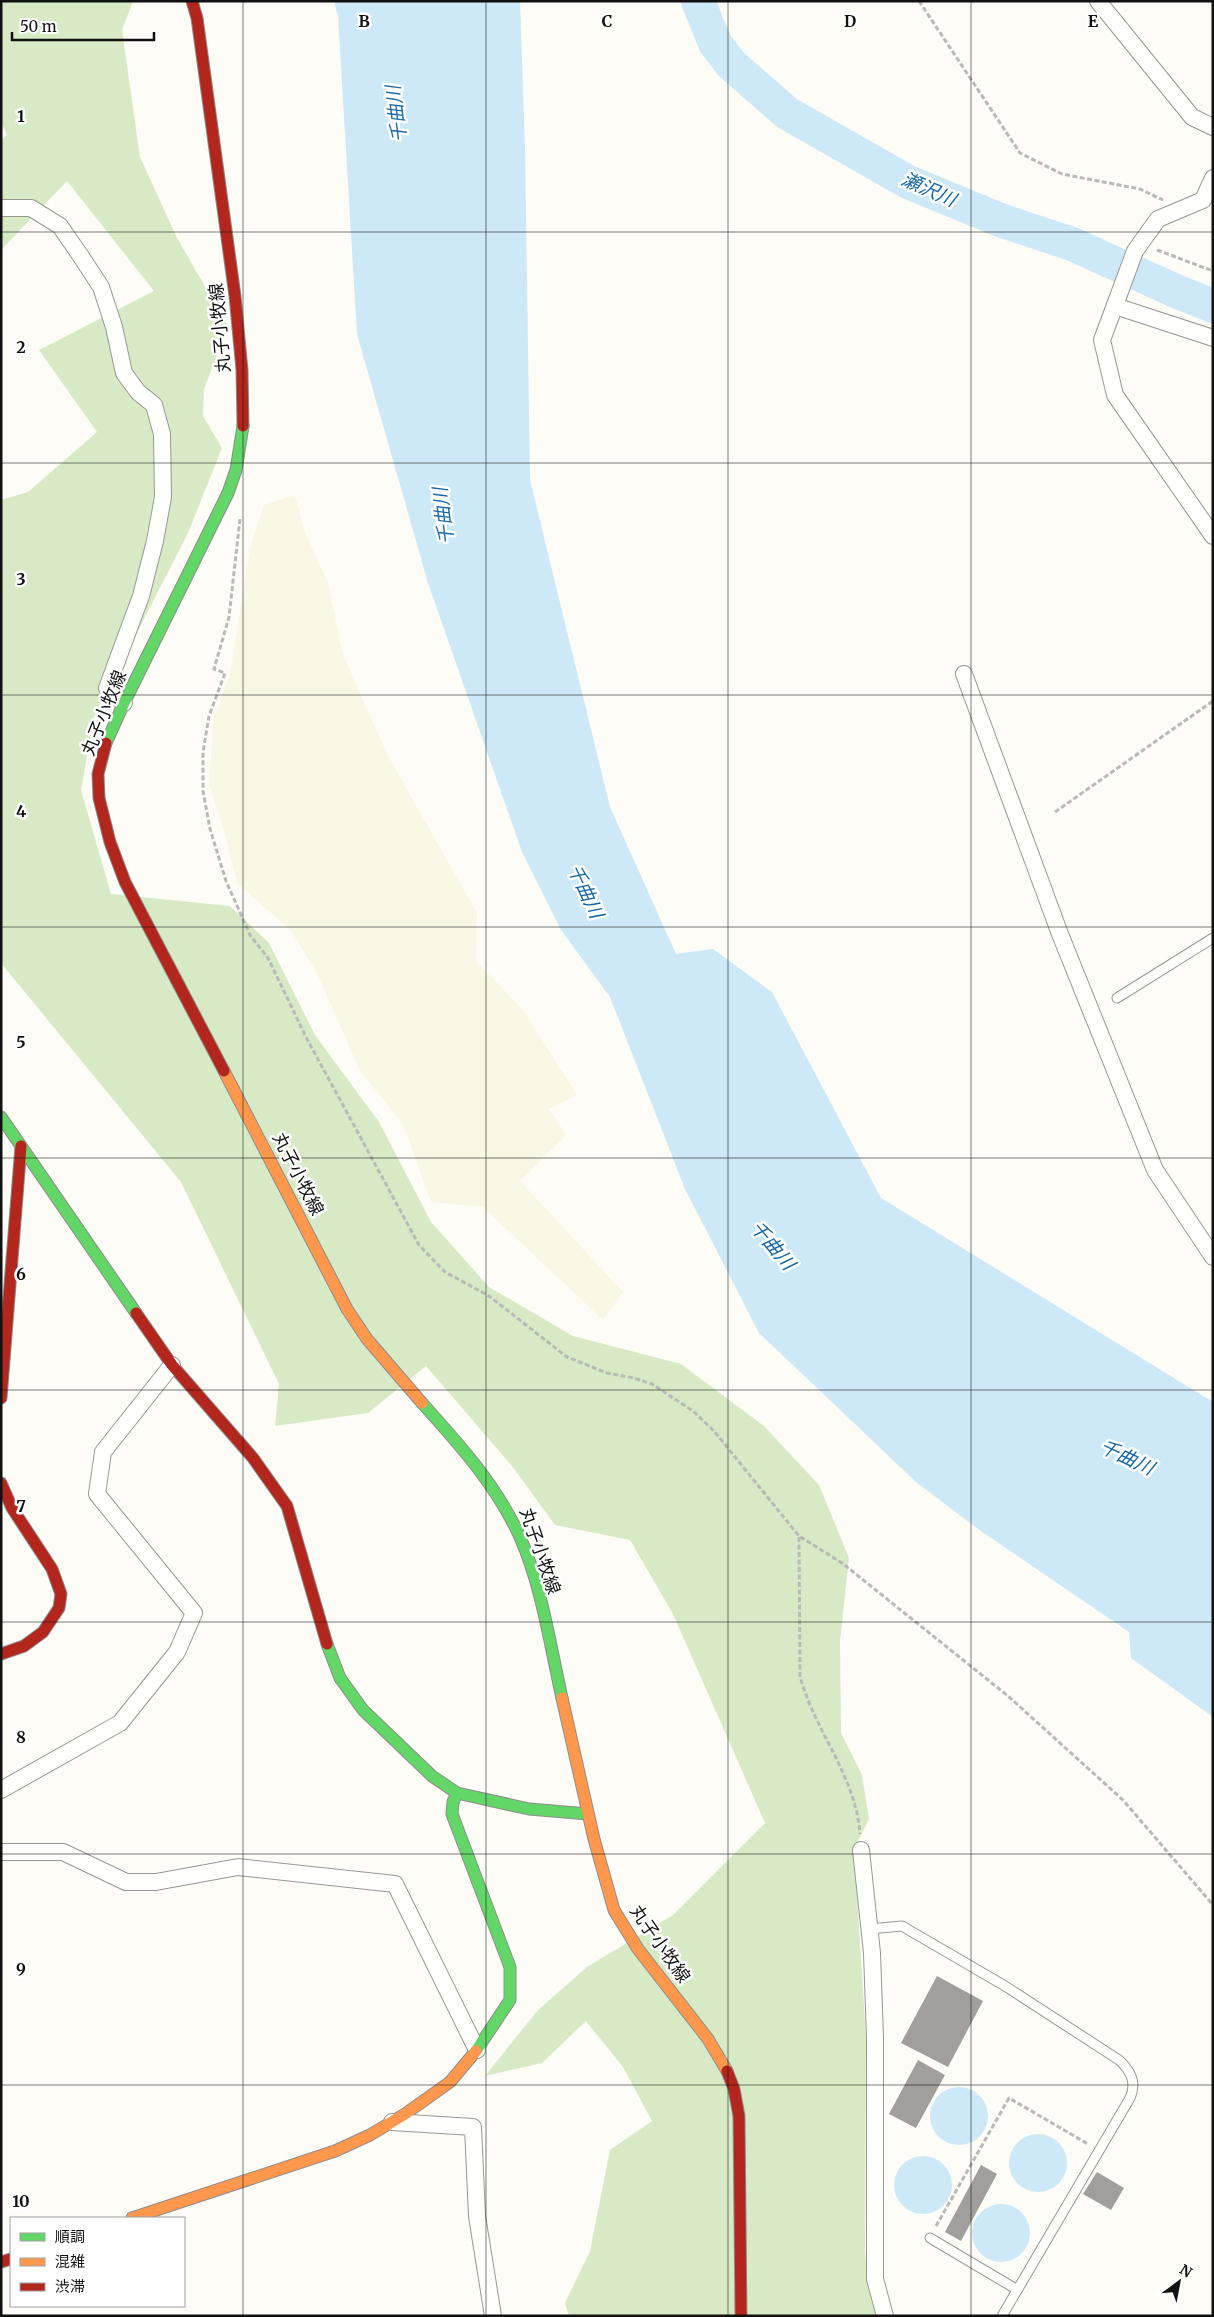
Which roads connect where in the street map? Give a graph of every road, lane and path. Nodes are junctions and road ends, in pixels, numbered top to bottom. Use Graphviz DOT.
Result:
graph roads {
  1 [pos="192,1"];
  2 [pos="919,1"];
  3 [pos="1101,2"];
  4 [pos="1213,127"];
  5 [pos="1213,178"];
  6 [pos="1,208"];
  7 [pos="1174,212"];
  8 [pos="1138,247"];
  9 [pos="1213,271"];
  10 [pos="1118,298"];
  11 [pos="1213,338"];
  12 [pos="228,493"];
  13 [pos="1213,536"];
  14 [pos="964,674"];
  15 [pos="1213,700"];
  16 [pos="124,702"];
  17 [pos="1055,812"];
  18 [pos="1213,938"];
  19 [pos="1117,998"];
  20 [pos="1,1117"];
  21 [pos="22,1146"];
  22 [pos="1213,1257"];
  23 [pos="172,1365"];
  24 [pos="1,1398"];
  25 [pos="1,1483"];
  26 [pos="799,1536"];
  27 [pos="1,1654"];
  28 [pos="1,1790"];
  29 [pos="457,1793"];
  30 [pos="588,1814"];
  31 [pos="860,1850"];
  32 [pos="1,1852"];
  33 [pos="1213,1906"];
  34 [pos="869,1929"];
  35 [pos="477,2050"];
  36 [pos="392,2122"];
  37 [pos="1098,2150"];
  38 [pos="135,2217"];
  39 [pos="930,2238"];
  40 [pos="1016,2289"];
  41 [pos="493,2316"];
  42 [pos="741,2316"];
  43 [pos="885,2316"];
  44 [pos="1002,2316"];
  1 -- 12 [label="street, 丸子小牧線"];
  2 -- 7 [label="path"];
  3 -- 4 [label="street"];
  5 -- 7 [label="street"];
  6 -- 16 [label="street"];
  7 -- 8 [label="street"];
  8 -- 9 [label="path"];
  8 -- 10 [label="street"];
  10 -- 11 [label="street"];
  10 -- 13 [label="street"];
  12 -- 16 [label="street, 丸子小牧線"];
  12 -- 26 [label="path"];
  14 -- 22 [label="street"];
  15 -- 17 [label="path"];
  16 -- 30 [label="street, 丸子小牧線"];
  18 -- 19 [label="lane"];
  20 -- 21 [label="street"];
  21 -- 23 [label="street"];
  21 -- 24 [label="street"];
  23 -- 28 [label="street"];
  23 -- 29 [label="street"];
  25 -- 27 [label="street"];
  26 -- 31 [label="path"];
  26 -- 33 [label="path"];
  29 -- 30 [label="street"];
  29 -- 35 [label="street"];
  30 -- 42 [label="street, 丸子小牧線"];
  31 -- 34 [label="street"];
  32 -- 35 [label="street"];
  34 -- 37 [label="lane"];
  34 -- 43 [label="street"];
  35 -- 36 [label="street"];
  36 -- 38 [label="street"];
  36 -- 41 [label="street"];
  37 -- 39 [label="path"];
  37 -- 40 [label="lane"];
  39 -- 40 [label="lane"];
  40 -- 44 [label="lane"];
}
